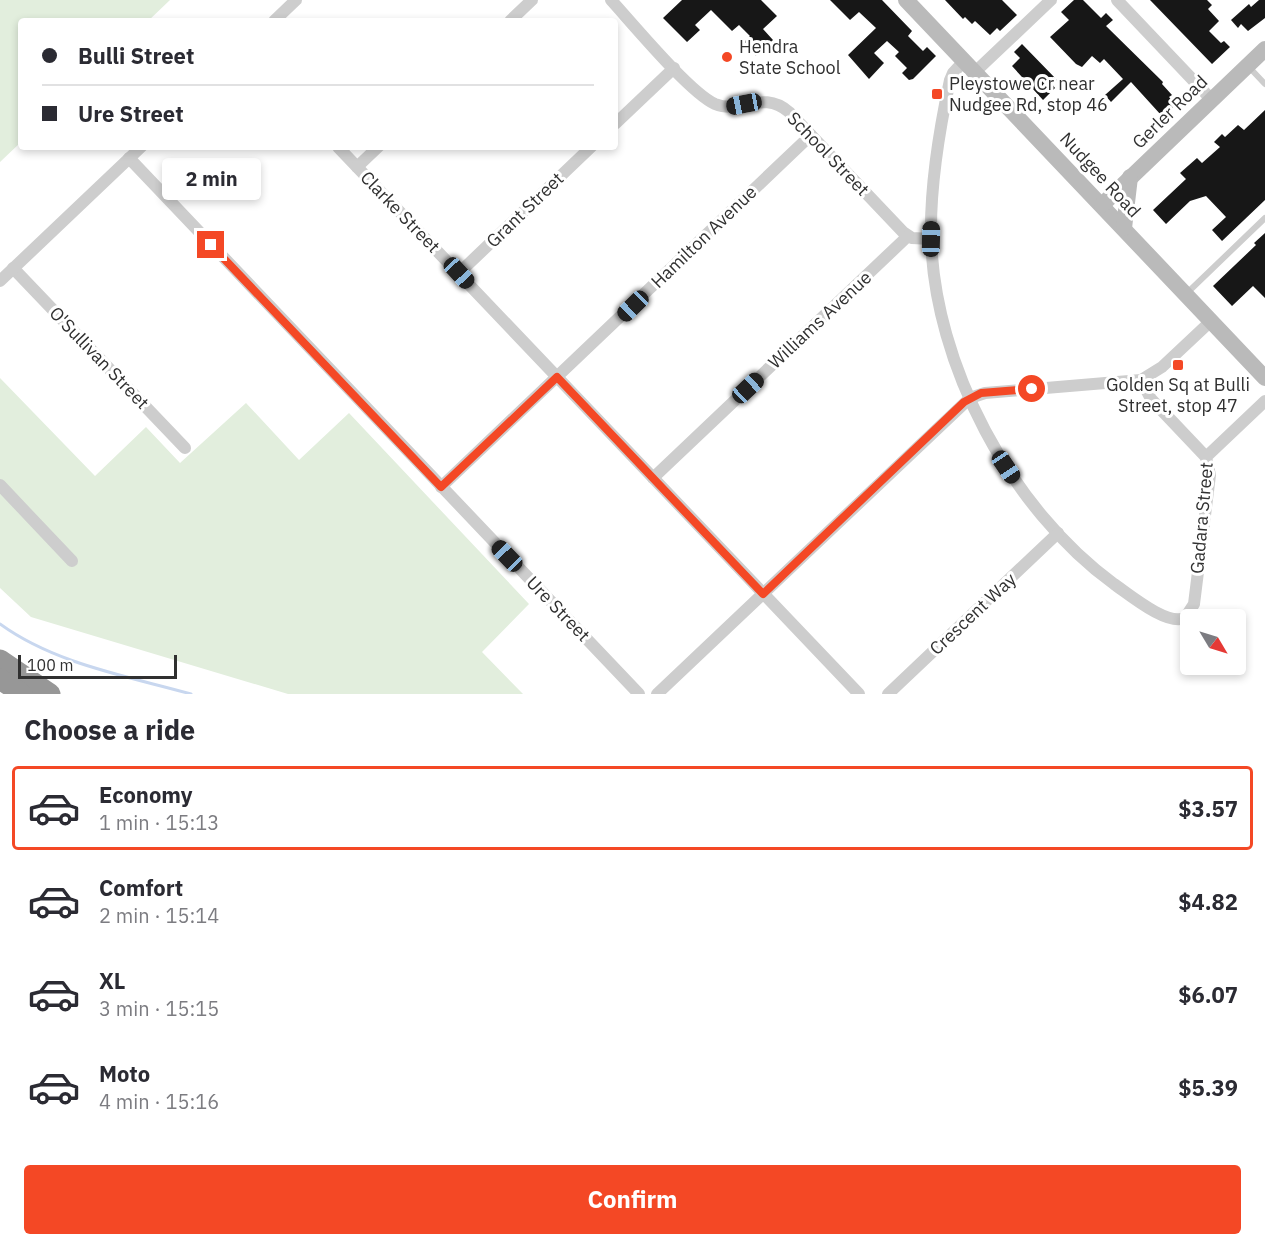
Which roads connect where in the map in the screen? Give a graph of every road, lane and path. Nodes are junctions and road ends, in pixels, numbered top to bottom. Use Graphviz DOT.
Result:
graph roads {
  1 [pos="296,0"];
  2 [pos="532,0"];
  3 [pos="611,0"];
  4 [pos="906,0"];
  5 [pos="1051,0"];
  6 [pos="1117,0"];
  7 [pos="277,18"];
  8 [pos="513,18"];
  9 [pos="1259,59"];
  10 [pos="969,66"];
  11 [pos="674,68"];
  12 [pos="1265,84"];
  13 [pos="1211,99"];
  14 [pos="618,121"];
  15 [pos="811,135"];
  16 [pos="138,150"];
  17 [pos="341,150"];
  18 [pos="375,150"];
  19 [pos="588,150"];
  20 [pos="129,158"];
  21 [pos="357,167"];
  22 [pos="1130,177"];
  23 [pos="1102,205"];
  24 [pos="1265,218"];
  25 [pos="1124,228"];
  26 [pos="908,236"];
  27 [pos="931,239"];
  28 [pos="13,268"];
  29 [pos="459,273"];
  30 [pos="0,281"];
  31 [pos="1186,294"];
  32 [pos="1211,321"];
  33 [pos="557,377"];
  34 [pos="1265,378"];
  35 [pos="1141,380"];
  36 [pos="970,398"];
  37 [pos="1265,401"];
  38 [pos="185,448"];
  39 [pos="1206,457"];
  40 [pos="653,478"];
  41 [pos="0,485"];
  42 [pos="441,487"];
  43 [pos="1058,533"];
  44 [pos="72,561"];
  45 [pos="763,594"];
  46 [pos="0,660"];
  47 [pos="0,679"];
  48 [pos="22,694"];
  49 [pos="50,694"];
  50 [pos="639,694"];
  51 [pos="657,694"];
  52 [pos="859,694"];
  53 [pos="888,694"];
  1 -- 7 [label="street"];
  2 -- 8 [label="street"];
  3 -- 11 [label="street, School Street"];
  4 -- 10 [label="main road, Nudgee Road"];
  5 -- 10 [label="street"];
  6 -- 13 [label="street"];
  9 -- 12 [label="lane"];
  9 -- 13 [label="main road, Gerler Road"];
  10 -- 23 [label="main road, Nudgee Road"];
  10 -- 27 [label="street"];
  11 -- 14 [label="street"];
  11 -- 15 [label="street, School Street"];
  13 -- 22 [label="main road, Gerler Road"];
  15 -- 26 [label="street, School Street"];
  15 -- 33 [label="street, Hamilton Avenue"];
  16 -- 20 [label="street"];
  17 -- 21 [label="street, Clarke Street"];
  18 -- 21 [label="street"];
  19 -- 29 [label="street, Grant Street"];
  20 -- 28 [label="street"];
  20 -- 42 [label="street, Ure Street"];
  21 -- 29 [label="street, Clarke Street"];
  22 -- 23 [label="main road, Gerler Road"];
  22 -- 25 [label="main road"];
  23 -- 25 [label="main road, Nudgee Road"];
  24 -- 31 [label="lane"];
  25 -- 31 [label="main road, Nudgee Road"];
  26 -- 27 [label="street"];
  26 -- 40 [label="street, Williams Avenue"];
  27 -- 36 [label="street"];
  28 -- 30 [label="street"];
  28 -- 38 [label="street, O'Sullivan Street"];
  29 -- 33 [label="street, Clarke Street"];
  31 -- 32 [label="main road, Nudgee Road"];
  32 -- 34 [label="main road, Nudgee Road"];
  32 -- 35 [label="street"];
  33 -- 40 [label="street, Clarke Street"];
  33 -- 42 [label="street, Hamilton Avenue"];
  35 -- 36 [label="street"];
  35 -- 39 [label="street"];
  36 -- 43 [label="street"];
  36 -- 45 [label="street"];
  37 -- 39 [label="street, Gadara Street"];
  39 -- 43 [label="street, Gadara Street"];
  40 -- 45 [label="street, Clarke Street"];
  41 -- 44 [label="street"];
  42 -- 50 [label="street, Ure Street"];
  43 -- 53 [label="street, Crescent Way"];
  45 -- 51 [label="street"];
  45 -- 52 [label="street, Clarke Street"];
  46 -- 49 [label="highway"];
  47 -- 48 [label="highway"];
}
